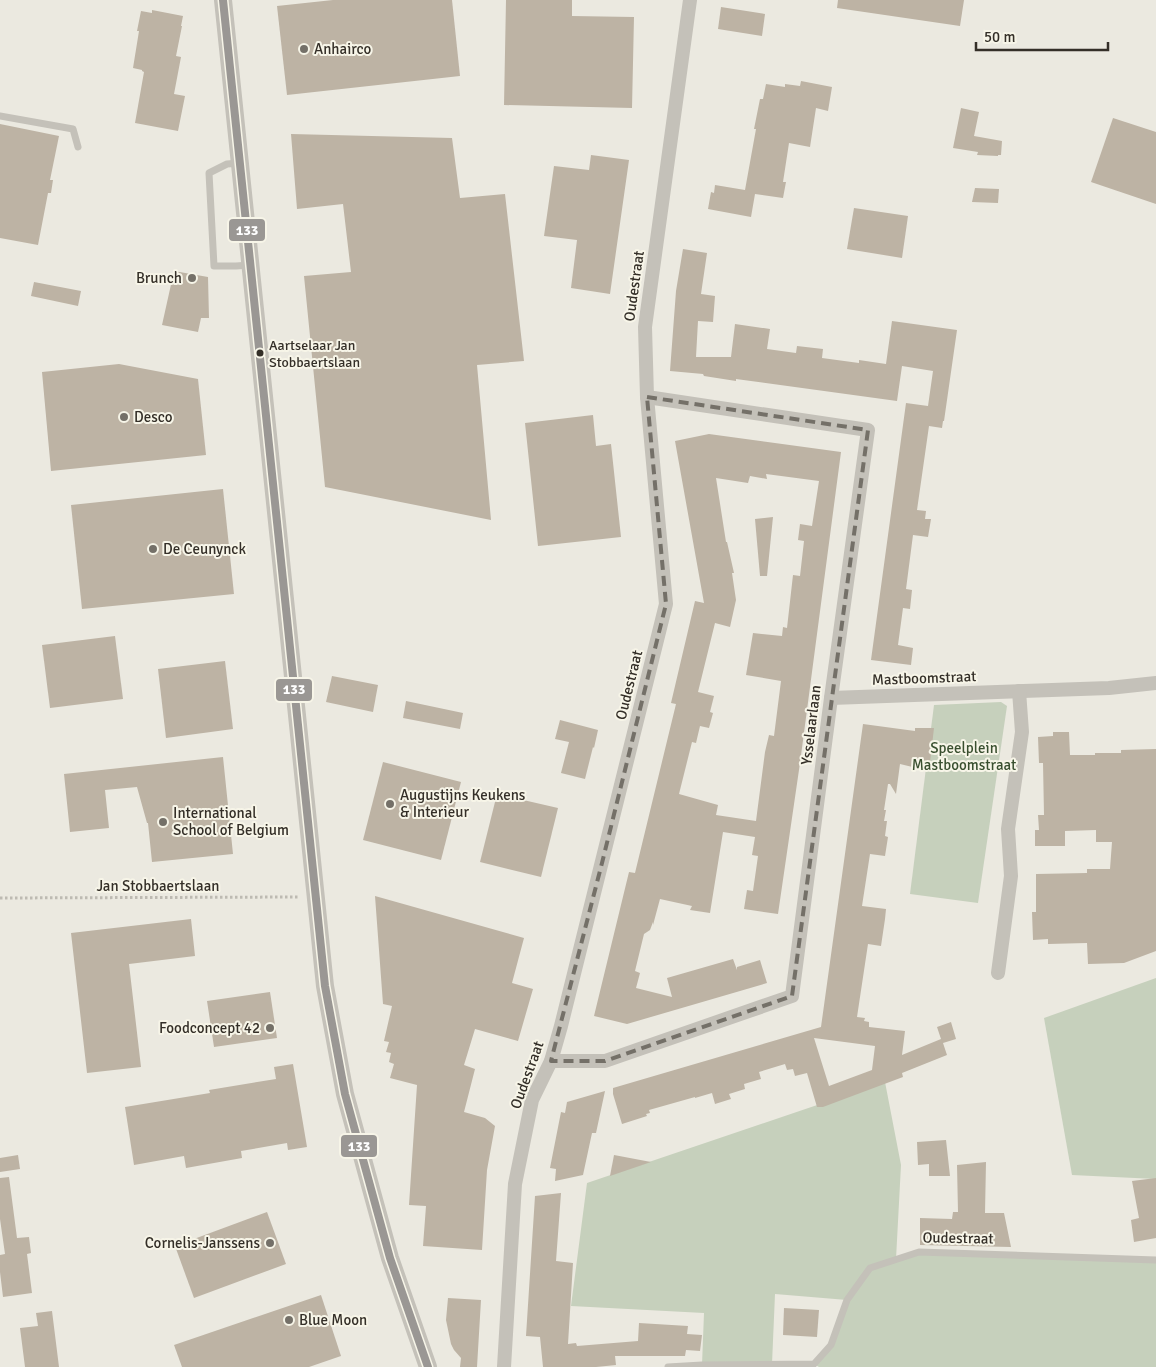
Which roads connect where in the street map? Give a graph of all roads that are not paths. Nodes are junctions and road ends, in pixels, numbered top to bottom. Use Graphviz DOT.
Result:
graph roads {
  1 [pos="223,0"];
  2 [pos="690,0"];
  3 [pos="0,116"];
  4 [pos="78,147"];
  5 [pos="240,163"];
  6 [pos="251,265"];
  7 [pos="647,398"];
  8 [pos="1156,684"];
  9 [pos="1018,691"];
  10 [pos="831,698"];
  11 [pos="998,973"];
  12 [pos="550,1061"];
  13 [pos="1156,1260"];
  14 [pos="428,1367"];
  15 [pos="504,1367"];
  16 [pos="668,1367"];
  1 -- 5 [label="street"];
  2 -- 7 [label="street, Oudestraat"];
  3 -- 4 [label="lane"];
  5 -- 6 [label="street"];
  5 -- 6 [label="lane"];
  6 -- 14 [label="street"];
  7 -- 10 [label="street, Ysselaarlaan"];
  7 -- 12 [label="street, Oudestraat"];
  8 -- 9 [label="street, Mastboomstraat"];
  9 -- 10 [label="street, Mastboomstraat"];
  9 -- 11 [label="street"];
  10 -- 12 [label="street, Ysselaarlaan"];
  12 -- 15 [label="street, Oudestraat"];
  13 -- 16 [label="lane, Oudestraat"];
}
